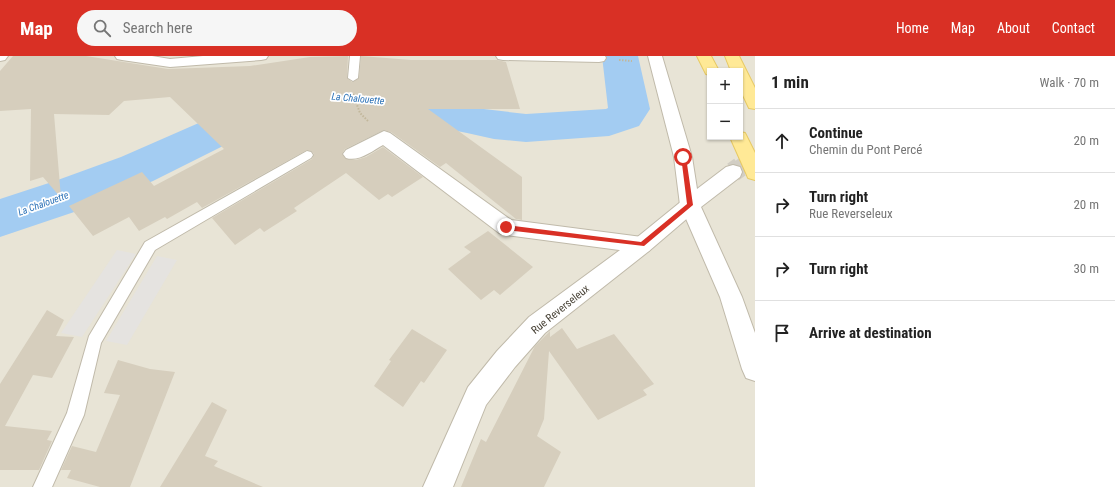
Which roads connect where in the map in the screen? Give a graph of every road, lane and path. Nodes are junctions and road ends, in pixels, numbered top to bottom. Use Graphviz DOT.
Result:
graph roads {
  1 [pos="122,56"];
  2 [pos="261,56"];
  3 [pos="355,56"];
  4 [pos="503,56"];
  5 [pos="654,56"];
  6 [pos="704,56"];
  7 [pos="732,56"];
  8 [pos="599,58"];
  9 [pos="710,68"];
  10 [pos="738,68"];
  11 [pos="353,78"];
  12 [pos="743,78"];
  13 [pos="755,104"];
  14 [pos="740,140"];
  15 [pos="352,154"];
  16 [pos="307,155"];
  17 [pos="733,172"];
  18 [pos="755,173"];
  19 [pos="690,205"];
  20 [pos="642,245"];
  21 [pos="755,369"];
  22 [pos="42,487"];
  23 [pos="438,487"];
  1 -- 2 [label="street"];
  3 -- 11 [label="lane"];
  4 -- 8 [label="street"];
  5 -- 19 [label="street"];
  6 -- 9 [label="main road"];
  7 -- 10 [label="main road"];
  12 -- 13 [label="main road"];
  14 -- 18 [label="main road"];
  15 -- 20 [label="street"];
  16 -- 22 [label="lane"];
  17 -- 19 [label="street, Rue Reverseleux"];
  19 -- 20 [label="street, Rue Reverseleux"];
  19 -- 21 [label="street"];
  20 -- 23 [label="street, Rue Reverseleux"];
}
